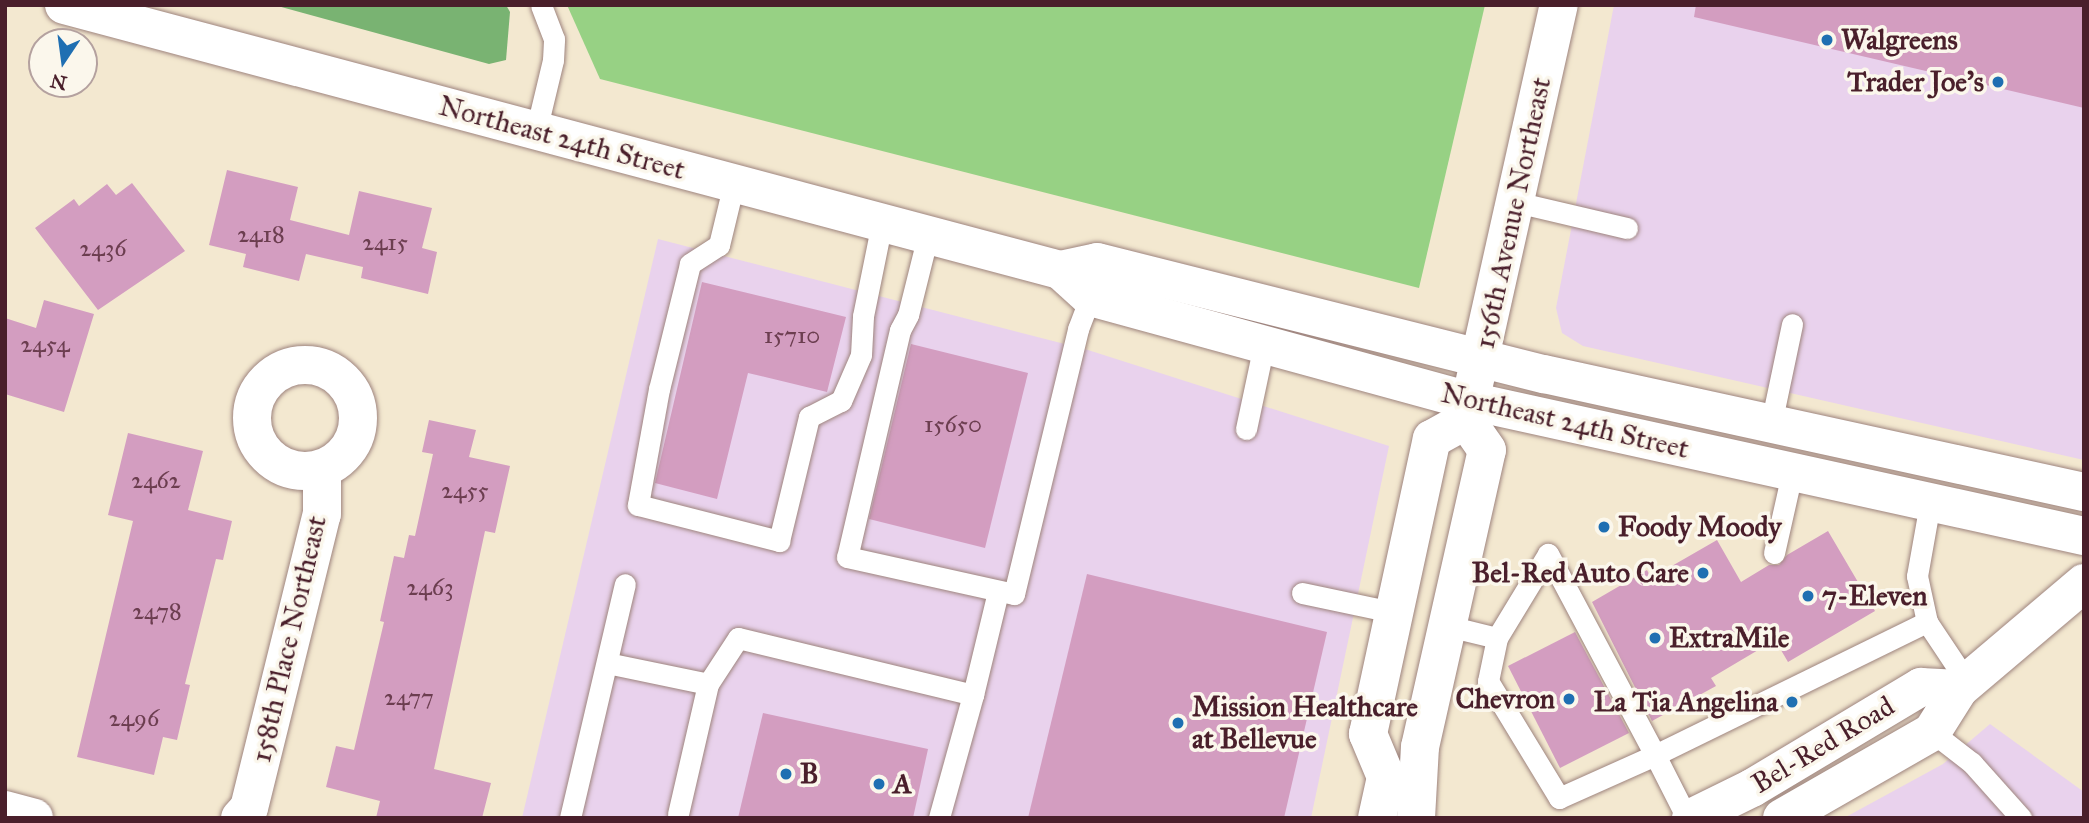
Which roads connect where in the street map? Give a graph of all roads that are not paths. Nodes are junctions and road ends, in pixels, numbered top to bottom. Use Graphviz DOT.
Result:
graph roads {
  1 [pos="64,5"];
  2 [pos="541,5"];
  3 [pos="1559,5"];
  4 [pos="536,131"];
  5 [pos="734,183"];
  6 [pos="1516,202"];
  7 [pos="882,223"];
  8 [pos="1627,228"];
  9 [pos="928,234"];
  10 [pos="1060,270"];
  11 [pos="1090,297"];
  12 [pos="1793,324"];
  13 [pos="1264,344"];
  14 [pos="1481,358"];
  15 [pos="1468,411"];
  16 [pos="1771,424"];
  17 [pos="1246,429"];
  18 [pos="322,469"];
  19 [pos="1792,472"];
  20 [pos="2084,492"];
  21 [pos="1930,503"];
  22 [pos="2084,536"];
  23 [pos="1774,553"];
  24 [pos="2084,583"];
  25 [pos="625,584"];
  26 [pos="998,592"];
  27 [pos="1302,593"];
  28 [pos="1397,613"];
  29 [pos="1927,622"];
  30 [pos="1448,626"];
  31 [pos="1497,638"];
  32 [pos="607,663"];
  33 [pos="708,684"];
  34 [pos="1963,685"];
  35 [pos="973,695"];
  36 [pos="1932,732"];
  37 [pos="1420,747"];
  38 [pos="1655,755"];
  39 [pos="1386,776"];
  40 [pos="1760,803"];
  41 [pos="5,810"];
  42 [pos="678,814"];
  43 [pos="249,815"];
  44 [pos="34,818"];
  45 [pos="570,818"];
  46 [pos="939,818"];
  47 [pos="1377,818"];
  48 [pos="1416,818"];
  49 [pos="1689,818"];
  50 [pos="1782,818"];
  51 [pos="2021,818"];
  1 -- 4 [label="main road, Northeast 24th Street"];
  2 -- 4 [label="lane"];
  3 -- 6 [label="main road, 156th Avenue Northeast"];
  4 -- 5 [label="main road, Northeast 24th Street"];
  5 -- 7 [label="main road, Northeast 24th Street"];
  5 -- 7 [label="lane"];
  6 -- 8 [label="lane"];
  6 -- 14 [label="main road, 156th Avenue Northeast"];
  7 -- 9 [label="main road, Northeast 24th Street"];
  9 -- 10 [label="main road, Northeast 24th Street"];
  9 -- 26 [label="lane"];
  10 -- 11 [label="main road, Northeast 24th Street"];
  10 -- 14 [label="main road, Northeast 24th Street"];
  11 -- 13 [label="main road, Northeast 24th Street"];
  11 -- 26 [label="lane"];
  12 -- 16 [label="lane"];
  13 -- 15 [label="main road, Northeast 24th Street"];
  13 -- 17 [label="lane"];
  14 -- 15 [label="main road, 156th Avenue Northeast"];
  14 -- 16 [label="main road, Northeast 24th Street"];
  15 -- 19 [label="main road, Northeast 24th Street"];
  15 -- 28 [label="main road"];
  15 -- 30 [label="main road"];
  16 -- 20 [label="main road, Northeast 24th Street"];
  18 -- 43 [label="main road, 158th Place Northeast"];
  19 -- 21 [label="main road, Northeast 24th Street"];
  19 -- 23 [label="lane"];
  21 -- 22 [label="main road, Northeast 24th Street"];
  21 -- 29 [label="lane"];
  24 -- 34 [label="main road, Bel-Red Road"];
  25 -- 32 [label="lane"];
  26 -- 35 [label="lane"];
  27 -- 28 [label="lane"];
  28 -- 39 [label="main road"];
  29 -- 34 [label="lane"];
  29 -- 38 [label="lane"];
  30 -- 31 [label="lane"];
  30 -- 37 [label="main road"];
  31 -- 38 [label="lane"];
  31 -- 38 [label="lane"];
  32 -- 33 [label="lane"];
  32 -- 45 [label="lane"];
  33 -- 35 [label="lane"];
  33 -- 42 [label="lane"];
  34 -- 36 [label="main road, Bel-Red Road"];
  34 -- 40 [label="main road, Bel-Red Road"];
  35 -- 46 [label="lane"];
  36 -- 50 [label="main road, Bel-Red Road"];
  36 -- 51 [label="lane"];
  37 -- 39 [label="main road"];
  37 -- 48 [label="main road"];
  38 -- 49 [label="lane"];
  39 -- 47 [label="main road"];
  40 -- 49 [label="main road, Bel-Red Road"];
  41 -- 44 [label="main road"];
}
